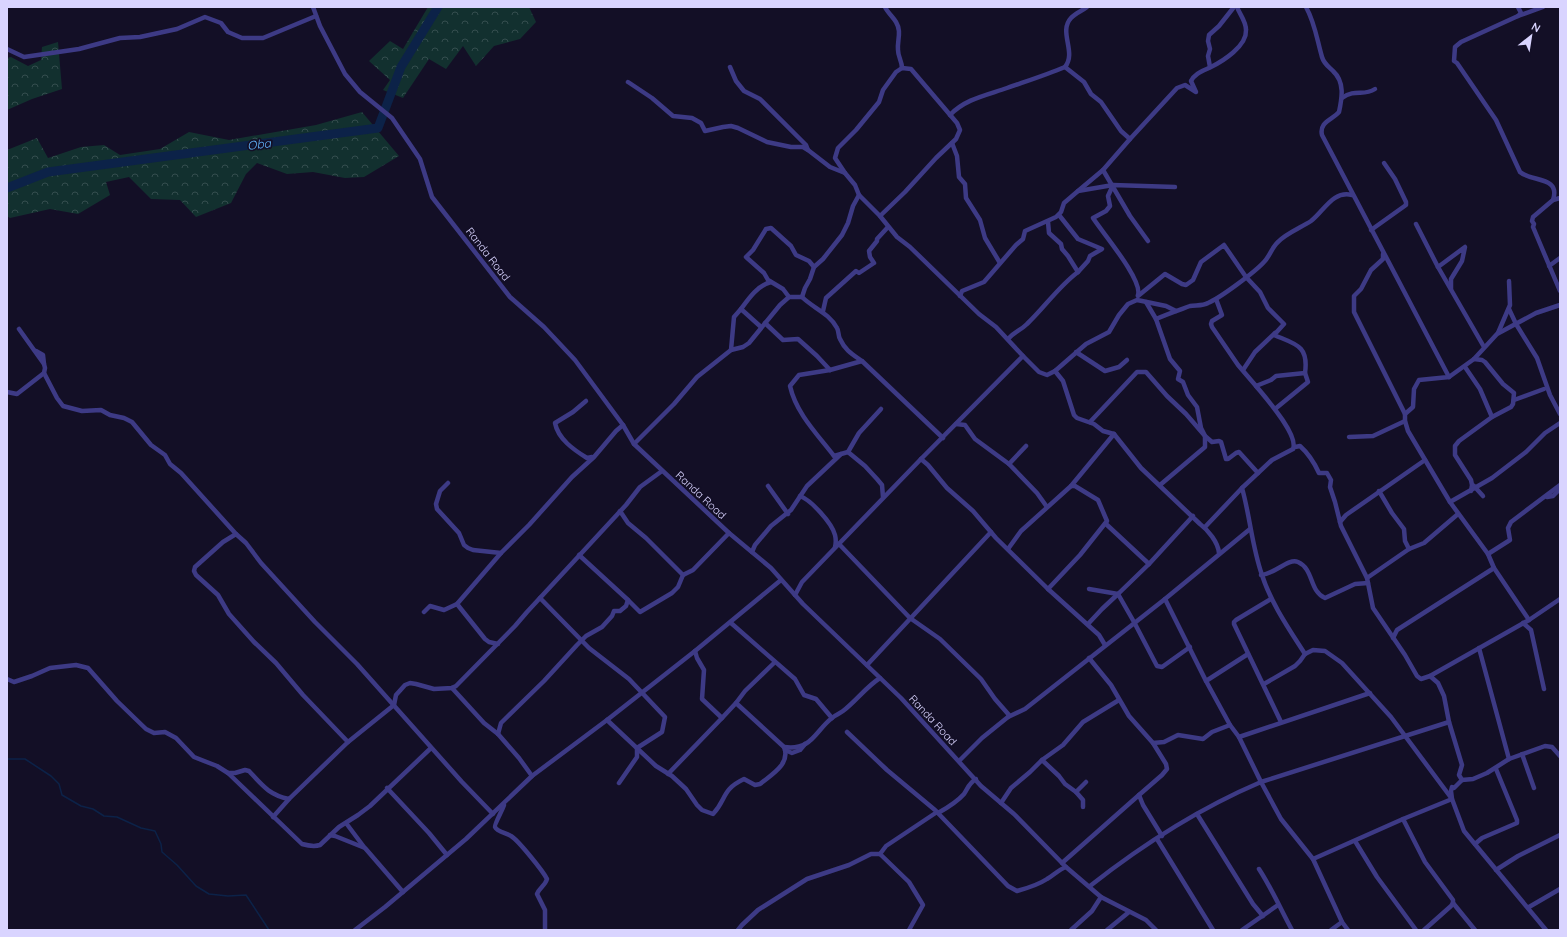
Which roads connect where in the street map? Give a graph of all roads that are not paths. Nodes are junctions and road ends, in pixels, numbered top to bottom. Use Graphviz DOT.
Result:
graph roads {
  1 [pos="313,7"];
  2 [pos="885,7"];
  3 [pos="1087,7"];
  4 [pos="1234,7"];
  5 [pos="1237,7"];
  6 [pos="1306,7"];
  7 [pos="1518,7"];
  8 [pos="1543,7"];
  9 [pos="316,16"];
  10 [pos="1518,16"];
  11 [pos="7,49"];
  12 [pos="730,67"];
  13 [pos="1065,67"];
  14 [pos="1210,67"];
  15 [pos="902,68"];
  16 [pos="628,82"];
  17 [pos="1376,89"];
  18 [pos="1342,98"];
  19 [pos="950,115"];
  20 [pos="1130,139"];
  21 [pos="952,143"];
  22 [pos="808,150"];
  23 [pos="1384,164"];
  24 [pos="1103,170"];
  25 [pos="845,173"];
  26 [pos="1113,186"];
  27 [pos="1176,187"];
  28 [pos="1078,190"];
  29 [pos="859,195"];
  30 [pos="1352,195"];
  31 [pos="1560,198"];
  32 [pos="1553,200"];
  33 [pos="1059,215"];
  34 [pos="880,216"];
  35 [pos="1048,222"];
  36 [pos="1416,224"];
  37 [pos="888,227"];
  38 [pos="1371,230"];
  39 [pos="1148,240"];
  40 [pos="1383,254"];
  41 [pos="1560,258"];
  42 [pos="1000,263"];
  43 [pos="1549,266"];
  44 [pos="814,267"];
  45 [pos="1438,267"];
  46 [pos="1078,272"];
  47 [pos="1246,277"];
  48 [pos="1509,281"];
  49 [pos="770,282"];
  50 [pos="1451,289"];
  51 [pos="1560,291"];
  52 [pos="960,296"];
  53 [pos="789,297"];
  54 [pos="802,297"];
  55 [pos="1137,298"];
  56 [pos="1216,299"];
  57 [pos="1146,302"];
  58 [pos="1560,305"];
  59 [pos="1509,308"];
  60 [pos="741,309"];
  61 [pos="823,311"];
  62 [pos="1176,311"];
  63 [pos="1156,319"];
  64 [pos="1284,324"];
  65 [pos="1516,324"];
  66 [pos="763,325"];
  67 [pos="19,328"];
  68 [pos="1497,334"];
  69 [pos="1008,339"];
  70 [pos="1484,347"];
  71 [pos="731,350"];
  72 [pos="1076,352"];
  73 [pos="1023,356"];
  74 [pos="862,360"];
  75 [pos="1127,360"];
  76 [pos="1474,360"];
  77 [pos="1465,367"];
  78 [pos="830,370"];
  79 [pos="1243,370"];
  80 [pos="1055,371"];
  81 [pos="44,373"];
  82 [pos="1305,373"];
  83 [pos="1449,377"];
  84 [pos="1256,386"];
  85 [pos="1544,389"];
  86 [pos="7,392"];
  87 [pos="1514,400"];
  88 [pos="586,401"];
  89 [pos="881,409"];
  90 [pos="1275,409"];
  91 [pos="1405,414"];
  92 [pos="1560,414"];
  93 [pos="1492,417"];
  94 [pos="1405,421"];
  95 [pos="1090,422"];
  96 [pos="1560,422"];
  97 [pos="956,424"];
  98 [pos="623,425"];
  99 [pos="1114,434"];
  100 [pos="1205,436"];
  101 [pos="1349,437"];
  102 [pos="943,438"];
  103 [pos="634,444"];
  104 [pos="1026,446"];
  105 [pos="1295,447"];
  106 [pos="848,452"];
  107 [pos="842,454"];
  108 [pos="594,457"];
  109 [pos="921,459"];
  110 [pos="1425,460"];
  111 [pos="1009,464"];
  112 [pos="662,471"];
  113 [pos="1258,473"];
  114 [pos="448,483"];
  115 [pos="1160,485"];
  116 [pos="1560,485"];
  117 [pos="768,486"];
  118 [pos="1071,486"];
  119 [pos="1474,486"];
  120 [pos="1242,488"];
  121 [pos="1560,488"];
  122 [pos="1379,491"];
  123 [pos="800,496"];
  124 [pos="1483,496"];
  125 [pos="883,497"];
  126 [pos="1545,497"];
  127 [pos="1450,502"];
  128 [pos="1047,507"];
  129 [pos="620,511"];
  130 [pos="788,514"];
  131 [pos="1458,514"];
  132 [pos="1193,516"];
  133 [pos="1340,522"];
  134 [pos="1106,524"];
  135 [pos="1205,527"];
  136 [pos="1250,529"];
  137 [pos="991,532"];
  138 [pos="729,533"];
  139 [pos="236,534"];
  140 [pos="837,546"];
  141 [pos="1008,549"];
  142 [pos="1409,549"];
  143 [pos="752,552"];
  144 [pos="501,553"];
  145 [pos="1219,553"];
  146 [pos="1488,554"];
  147 [pos="579,555"];
  148 [pos="1149,564"];
  149 [pos="1494,568"];
  150 [pos="683,575"];
  151 [pos="1262,575"];
  152 [pos="781,580"];
  153 [pos="1367,581"];
  154 [pos="1048,589"];
  155 [pos="1089,589"];
  156 [pos="1118,594"];
  157 [pos="795,595"];
  158 [pos="540,598"];
  159 [pos="1272,598"];
  160 [pos="1165,599"];
  161 [pos="1560,599"];
  162 [pos="628,600"];
  163 [pos="457,604"];
  164 [pos="424,612"];
  165 [pos="910,618"];
  166 [pos="1529,620"];
  167 [pos="1134,622"];
  168 [pos="731,623"];
  169 [pos="1523,623"];
  170 [pos="1088,624"];
  171 [pos="1392,638"];
  172 [pos="583,640"];
  173 [pos="498,644"];
  174 [pos="1105,645"];
  175 [pos="1190,647"];
  176 [pos="1479,648"];
  177 [pos="695,651"];
  178 [pos="1248,654"];
  179 [pos="1305,654"];
  180 [pos="1089,658"];
  181 [pos="775,662"];
  182 [pos="867,665"];
  183 [pos="1430,676"];
  184 [pos="880,678"];
  185 [pos="7,679"];
  186 [pos="1206,681"];
  187 [pos="1264,684"];
  188 [pos="452,688"];
  189 [pos="1544,689"];
  190 [pos="642,693"];
  191 [pos="1370,693"];
  192 [pos="1119,700"];
  193 [pos="736,703"];
  194 [pos="394,705"];
  195 [pos="1008,717"];
  196 [pos="722,718"];
  197 [pos="832,718"];
  198 [pos="607,720"];
  199 [pos="1281,722"];
  200 [pos="1449,722"];
  201 [pos="1230,725"];
  202 [pos="847,732"];
  203 [pos="498,734"];
  204 [pos="1406,736"];
  205 [pos="1238,737"];
  206 [pos="348,742"];
  207 [pos="1153,743"];
  208 [pos="431,748"];
  209 [pos="638,748"];
  210 [pos="785,748"];
  211 [pos="1522,754"];
  212 [pos="1560,756"];
  213 [pos="1508,759"];
  214 [pos="1042,760"];
  215 [pos="959,761"];
  216 [pos="1496,769"];
  217 [pos="228,773"];
  218 [pos="668,774"];
  219 [pos="532,776"];
  220 [pos="976,779"];
  221 [pos="1462,780"];
  222 [pos="1086,782"];
  223 [pos="1261,782"];
  224 [pos="619,783"];
  225 [pos="387,788"];
  226 [pos="1534,788"];
  227 [pos="1076,792"];
  228 [pos="1139,795"];
  229 [pos="289,799"];
  230 [pos="1452,799"];
  231 [pos="504,803"];
  232 [pos="1001,803"];
  233 [pos="1083,807"];
  234 [pos="937,813"];
  235 [pos="493,814"];
  236 [pos="1197,814"];
  237 [pos="273,817"];
  238 [pos="1403,819"];
  239 [pos="346,823"];
  240 [pos="330,835"];
  241 [pos="1560,835"];
  242 [pos="1162,836"];
  243 [pos="1157,839"];
  244 [pos="1355,841"];
  245 [pos="1475,844"];
  246 [pos="365,848"];
  247 [pos="880,854"];
  248 [pos="447,855"];
  249 [pos="1313,859"];
  250 [pos="1062,863"];
  251 [pos="1066,867"];
  252 [pos="1259,869"];
  253 [pos="1496,870"];
  254 [pos="1090,886"];
  255 [pos="1560,889"];
  256 [pos="403,892"];
  257 [pos="1101,897"];
  258 [pos="1453,903"];
  259 [pos="1278,904"];
  260 [pos="1529,907"];
  261 [pos="1129,912"];
  262 [pos="1262,916"];
  263 [pos="1342,922"];
  264 [pos="355,930"];
  265 [pos="545,930"];
  266 [pos="738,930"];
  267 [pos="909,930"];
  268 [pos="1072,930"];
  269 [pos="1107,930"];
  270 [pos="1156,930"];
  271 [pos="1213,930"];
  272 [pos="1242,930"];
  273 [pos="1292,930"];
  274 [pos="1331,930"];
  275 [pos="1348,930"];
  276 [pos="1416,930"];
  277 [pos="1424,930"];
  278 [pos="1475,930"];
  279 [pos="1546,930"];
  1 -- 9 [label="street, Randa Road"];
  2 -- 15 [label="street"];
  3 -- 13 [label="street"];
  4 -- 14 [label="street"];
  5 -- 14 [label="street"];
  6 -- 18 [label="street"];
  7 -- 10 [label="street"];
  8 -- 10 [label="street"];
  9 -- 11 [label="street"];
  9 -- 98 [label="street, Randa Road"];
  10 -- 32 [label="street"];
  12 -- 22 [label="street"];
  13 -- 19 [label="street"];
  13 -- 20 [label="street"];
  14 -- 20 [label="street"];
  15 -- 19 [label="street"];
  15 -- 25 [label="street"];
  16 -- 22 [label="street"];
  17 -- 18 [label="street"];
  18 -- 30 [label="street"];
  19 -- 21 [label="street"];
  20 -- 24 [label="street"];
  21 -- 34 [label="street"];
  21 -- 42 [label="street"];
  22 -- 25 [label="street"];
  23 -- 38 [label="street"];
  24 -- 26 [label="street"];
  24 -- 28 [label="street"];
  25 -- 29 [label="street"];
  26 -- 27 [label="street"];
  26 -- 28 [label="street"];
  26 -- 39 [label="street"];
  26 -- 55 [label="street"];
  28 -- 33 [label="street"];
  29 -- 34 [label="street"];
  29 -- 44 [label="street"];
  30 -- 38 [label="street"];
  30 -- 47 [label="street"];
  31 -- 32 [label="street"];
  32 -- 43 [label="street"];
  33 -- 35 [label="street"];
  33 -- 46 [label="street"];
  34 -- 37 [label="street"];
  35 -- 42 [label="street"];
  35 -- 46 [label="street"];
  36 -- 45 [label="street"];
  37 -- 52 [label="street"];
  37 -- 61 [label="street"];
  38 -- 40 [label="street"];
  40 -- 83 [label="street"];
  40 -- 91 [label="street"];
  41 -- 43 [label="street"];
  42 -- 52 [label="street"];
  43 -- 51 [label="street"];
  44 -- 49 [label="street"];
  44 -- 54 [label="street"];
  45 -- 50 [label="street"];
  45 -- 50 [label="street"];
  46 -- 69 [label="street"];
  47 -- 55 [label="street"];
  47 -- 56 [label="street"];
  47 -- 64 [label="street"];
  48 -- 59 [label="street"];
  49 -- 53 [label="street"];
  49 -- 60 [label="street"];
  50 -- 70 [label="street"];
  52 -- 69 [label="street"];
  53 -- 54 [label="street"];
  53 -- 66 [label="street"];
  54 -- 61 [label="street"];
  55 -- 57 [label="street"];
  55 -- 72 [label="street"];
  56 -- 62 [label="street"];
  56 -- 79 [label="street"];
  57 -- 62 [label="street"];
  57 -- 63 [label="street"];
  58 -- 65 [label="street"];
  59 -- 65 [label="street"];
  59 -- 68 [label="street"];
  60 -- 66 [label="street"];
  60 -- 71 [label="street"];
  61 -- 74 [label="street"];
  62 -- 63 [label="street"];
  63 -- 100 [label="street"];
  64 -- 79 [label="street"];
  64 -- 82 [label="street"];
  65 -- 68 [label="street"];
  65 -- 92 [label="street"];
  66 -- 71 [label="street"];
  66 -- 78 [label="street"];
  67 -- 81 [label="street"];
  68 -- 70 [label="street"];
  69 -- 73 [label="street"];
  70 -- 76 [label="street"];
  71 -- 103 [label="street"];
  72 -- 75 [label="street"];
  72 -- 80 [label="street"];
  73 -- 80 [label="street"];
  73 -- 97 [label="street"];
  74 -- 78 [label="street"];
  74 -- 102 [label="street"];
  76 -- 77 [label="street"];
  76 -- 87 [label="street"];
  77 -- 83 [label="street"];
  77 -- 93 [label="street"];
  78 -- 107 [label="street"];
  79 -- 84 [label="street"];
  80 -- 95 [label="street"];
  81 -- 86 [label="street"];
  81 -- 139 [label="street"];
  82 -- 84 [label="street"];
  82 -- 90 [label="street"];
  83 -- 91 [label="street"];
  84 -- 90 [label="street"];
  85 -- 87 [label="street"];
  87 -- 93 [label="street"];
  88 -- 108 [label="street"];
  89 -- 106 [label="street"];
  90 -- 105 [label="street"];
  91 -- 94 [label="street"];
  93 -- 119 [label="street"];
  94 -- 101 [label="street"];
  94 -- 110 [label="street"];
  95 -- 99 [label="street"];
  95 -- 100 [label="street"];
  96 -- 119 [label="street"];
  97 -- 102 [label="street"];
  97 -- 111 [label="street"];
  98 -- 103 [label="street, Randa Road"];
  98 -- 108 [label="street"];
  99 -- 115 [label="street"];
  99 -- 118 [label="street"];
  100 -- 113 [label="street"];
  100 -- 115 [label="street"];
  102 -- 109 [label="street"];
  103 -- 112 [label="street, Randa Road"];
  104 -- 111 [label="street"];
  105 -- 113 [label="street"];
  105 -- 133 [label="street"];
  106 -- 107 [label="street"];
  106 -- 125 [label="street"];
  107 -- 123 [label="street"];
  108 -- 144 [label="street"];
  109 -- 125 [label="street"];
  109 -- 137 [label="street"];
  110 -- 122 [label="street"];
  110 -- 127 [label="street"];
  111 -- 128 [label="street"];
  112 -- 129 [label="street"];
  112 -- 138 [label="street, Randa Road"];
  113 -- 120 [label="street"];
  114 -- 144 [label="street"];
  115 -- 132 [label="street"];
  116 -- 126 [label="street"];
  117 -- 130 [label="street"];
  118 -- 128 [label="street"];
  118 -- 134 [label="street"];
  119 -- 124 [label="street"];
  119 -- 127 [label="street"];
  120 -- 135 [label="street"];
  120 -- 136 [label="street"];
  121 -- 126 [label="street"];
  122 -- 133 [label="street"];
  122 -- 142 [label="street"];
  123 -- 130 [label="street"];
  123 -- 140 [label="street"];
  125 -- 140 [label="street"];
  126 -- 146 [label="street"];
  127 -- 131 [label="street"];
  128 -- 141 [label="street"];
  129 -- 147 [label="street"];
  129 -- 150 [label="street"];
  130 -- 143 [label="street"];
  131 -- 142 [label="street"];
  131 -- 146 [label="street"];
  132 -- 135 [label="street"];
  132 -- 148 [label="street"];
  133 -- 153 [label="street"];
  134 -- 148 [label="street"];
  134 -- 154 [label="street"];
  135 -- 145 [label="street"];
  136 -- 145 [label="street"];
  136 -- 151 [label="street"];
  137 -- 141 [label="street"];
  137 -- 165 [label="street"];
  138 -- 143 [label="street, Randa Road"];
  138 -- 150 [label="street"];
  139 -- 194 [label="street"];
  139 -- 206 [label="street"];
  140 -- 157 [label="street"];
  140 -- 165 [label="street"];
  141 -- 154 [label="street"];
  142 -- 153 [label="street"];
  143 -- 152 [label="street, Randa Road"];
  144 -- 163 [label="street"];
  145 -- 160 [label="street"];
  146 -- 149 [label="street"];
  147 -- 158 [label="street"];
  147 -- 162 [label="street"];
  148 -- 156 [label="street"];
  149 -- 166 [label="street"];
  149 -- 171 [label="street"];
  150 -- 162 [label="street"];
  151 -- 153 [label="street"];
  151 -- 159 [label="street"];
  152 -- 157 [label="street, Randa Road"];
  152 -- 168 [label="street"];
  153 -- 171 [label="street"];
  154 -- 170 [label="street"];
  155 -- 156 [label="street"];
  156 -- 167 [label="street"];
  156 -- 170 [label="street"];
  157 -- 182 [label="street, Randa Road"];
  158 -- 172 [label="street"];
  158 -- 173 [label="street"];
  159 -- 178 [label="street"];
  159 -- 179 [label="street"];
  160 -- 167 [label="street"];
  160 -- 175 [label="street"];
  161 -- 166 [label="street"];
  162 -- 172 [label="street"];
  163 -- 164 [label="street"];
  163 -- 173 [label="street"];
  165 -- 182 [label="street"];
  165 -- 195 [label="street"];
  166 -- 169 [label="street"];
  167 -- 174 [label="street"];
  167 -- 175 [label="street"];
  168 -- 177 [label="street"];
  168 -- 181 [label="street"];
  169 -- 176 [label="street"];
  169 -- 189 [label="street"];
  170 -- 174 [label="street"];
  171 -- 183 [label="street"];
  172 -- 190 [label="street"];
  172 -- 203 [label="street"];
  173 -- 188 [label="street"];
  174 -- 180 [label="street"];
  175 -- 186 [label="street"];
  176 -- 183 [label="street"];
  176 -- 213 [label="street"];
  177 -- 190 [label="street"];
  177 -- 196 [label="street"];
  178 -- 186 [label="street"];
  178 -- 187 [label="street"];
  179 -- 187 [label="street"];
  179 -- 191 [label="street"];
  180 -- 192 [label="street"];
  180 -- 195 [label="street"];
  181 -- 193 [label="street"];
  181 -- 197 [label="street"];
  182 -- 184 [label="street, Randa Road"];
  183 -- 200 [label="street"];
  184 -- 197 [label="street"];
  184 -- 215 [label="street, Randa Road"];
  185 -- 217 [label="street"];
  186 -- 201 [label="street"];
  187 -- 199 [label="street"];
  188 -- 194 [label="street"];
  188 -- 203 [label="street"];
  190 -- 198 [label="street"];
  190 -- 209 [label="street"];
  191 -- 199 [label="street"];
  191 -- 204 [label="street"];
  192 -- 207 [label="street"];
  192 -- 214 [label="street"];
  193 -- 196 [label="street"];
  193 -- 210 [label="street"];
  194 -- 206 [label="street"];
  194 -- 208 [label="street"];
  195 -- 215 [label="street"];
  196 -- 218 [label="street"];
  197 -- 210 [label="street"];
  198 -- 209 [label="street"];
  198 -- 219 [label="street"];
  199 -- 205 [label="street"];
  200 -- 204 [label="street"];
  200 -- 221 [label="street"];
  201 -- 205 [label="street"];
  201 -- 207 [label="street"];
  202 -- 234 [label="street"];
  203 -- 219 [label="street"];
  204 -- 223 [label="street"];
  204 -- 230 [label="street"];
  205 -- 223 [label="street"];
  206 -- 229 [label="street"];
  207 -- 228 [label="street"];
  208 -- 225 [label="street"];
  208 -- 235 [label="street"];
  209 -- 218 [label="street"];
  209 -- 224 [label="street"];
  210 -- 218 [label="street"];
  211 -- 212 [label="street"];
  211 -- 213 [label="street"];
  211 -- 226 [label="street"];
  213 -- 216 [label="street"];
  214 -- 227 [label="street"];
  214 -- 232 [label="street"];
  215 -- 220 [label="street, Randa Road"];
  216 -- 221 [label="street"];
  216 -- 245 [label="street"];
  217 -- 229 [label="street"];
  217 -- 237 [label="street"];
  219 -- 231 [label="street"];
  220 -- 232 [label="street, Randa Road"];
  220 -- 234 [label="street"];
  221 -- 230 [label="street"];
  222 -- 227 [label="street"];
  223 -- 236 [label="street"];
  223 -- 249 [label="street"];
  225 -- 239 [label="street"];
  225 -- 248 [label="street"];
  227 -- 233 [label="street"];
  228 -- 242 [label="street"];
  228 -- 250 [label="street"];
  229 -- 237 [label="street"];
  230 -- 238 [label="street"];
  230 -- 245 [label="street"];
  231 -- 235 [label="street"];
  231 -- 265 [label="street"];
  232 -- 250 [label="street, Randa Road"];
  234 -- 247 [label="street"];
  234 -- 251 [label="street"];
  235 -- 248 [label="street"];
  236 -- 242 [label="street"];
  236 -- 262 [label="street"];
  237 -- 240 [label="street"];
  238 -- 244 [label="street"];
  238 -- 258 [label="street"];
  239 -- 240 [label="street"];
  239 -- 246 [label="street"];
  240 -- 246 [label="street"];
  241 -- 253 [label="street"];
  242 -- 243 [label="street"];
  243 -- 254 [label="street"];
  243 -- 271 [label="street"];
  244 -- 249 [label="street"];
  244 -- 276 [label="street"];
  245 -- 253 [label="street"];
  246 -- 256 [label="street"];
  247 -- 266 [label="street"];
  247 -- 267 [label="street"];
  248 -- 256 [label="street"];
  249 -- 263 [label="street"];
  250 -- 251 [label="street, Randa Road"];
  251 -- 254 [label="street, Randa Road"];
  252 -- 259 [label="street"];
  253 -- 260 [label="street"];
  254 -- 257 [label="street, Randa Road"];
  255 -- 260 [label="street"];
  256 -- 264 [label="street"];
  257 -- 261 [label="street, Randa Road"];
  257 -- 268 [label="street"];
  258 -- 277 [label="street"];
  258 -- 278 [label="street"];
  259 -- 262 [label="street"];
  259 -- 273 [label="street"];
  260 -- 279 [label="street"];
  261 -- 269 [label="street"];
  261 -- 270 [label="street, Randa Road"];
  262 -- 272 [label="street"];
  263 -- 274 [label="street"];
  263 -- 275 [label="street"];
}
